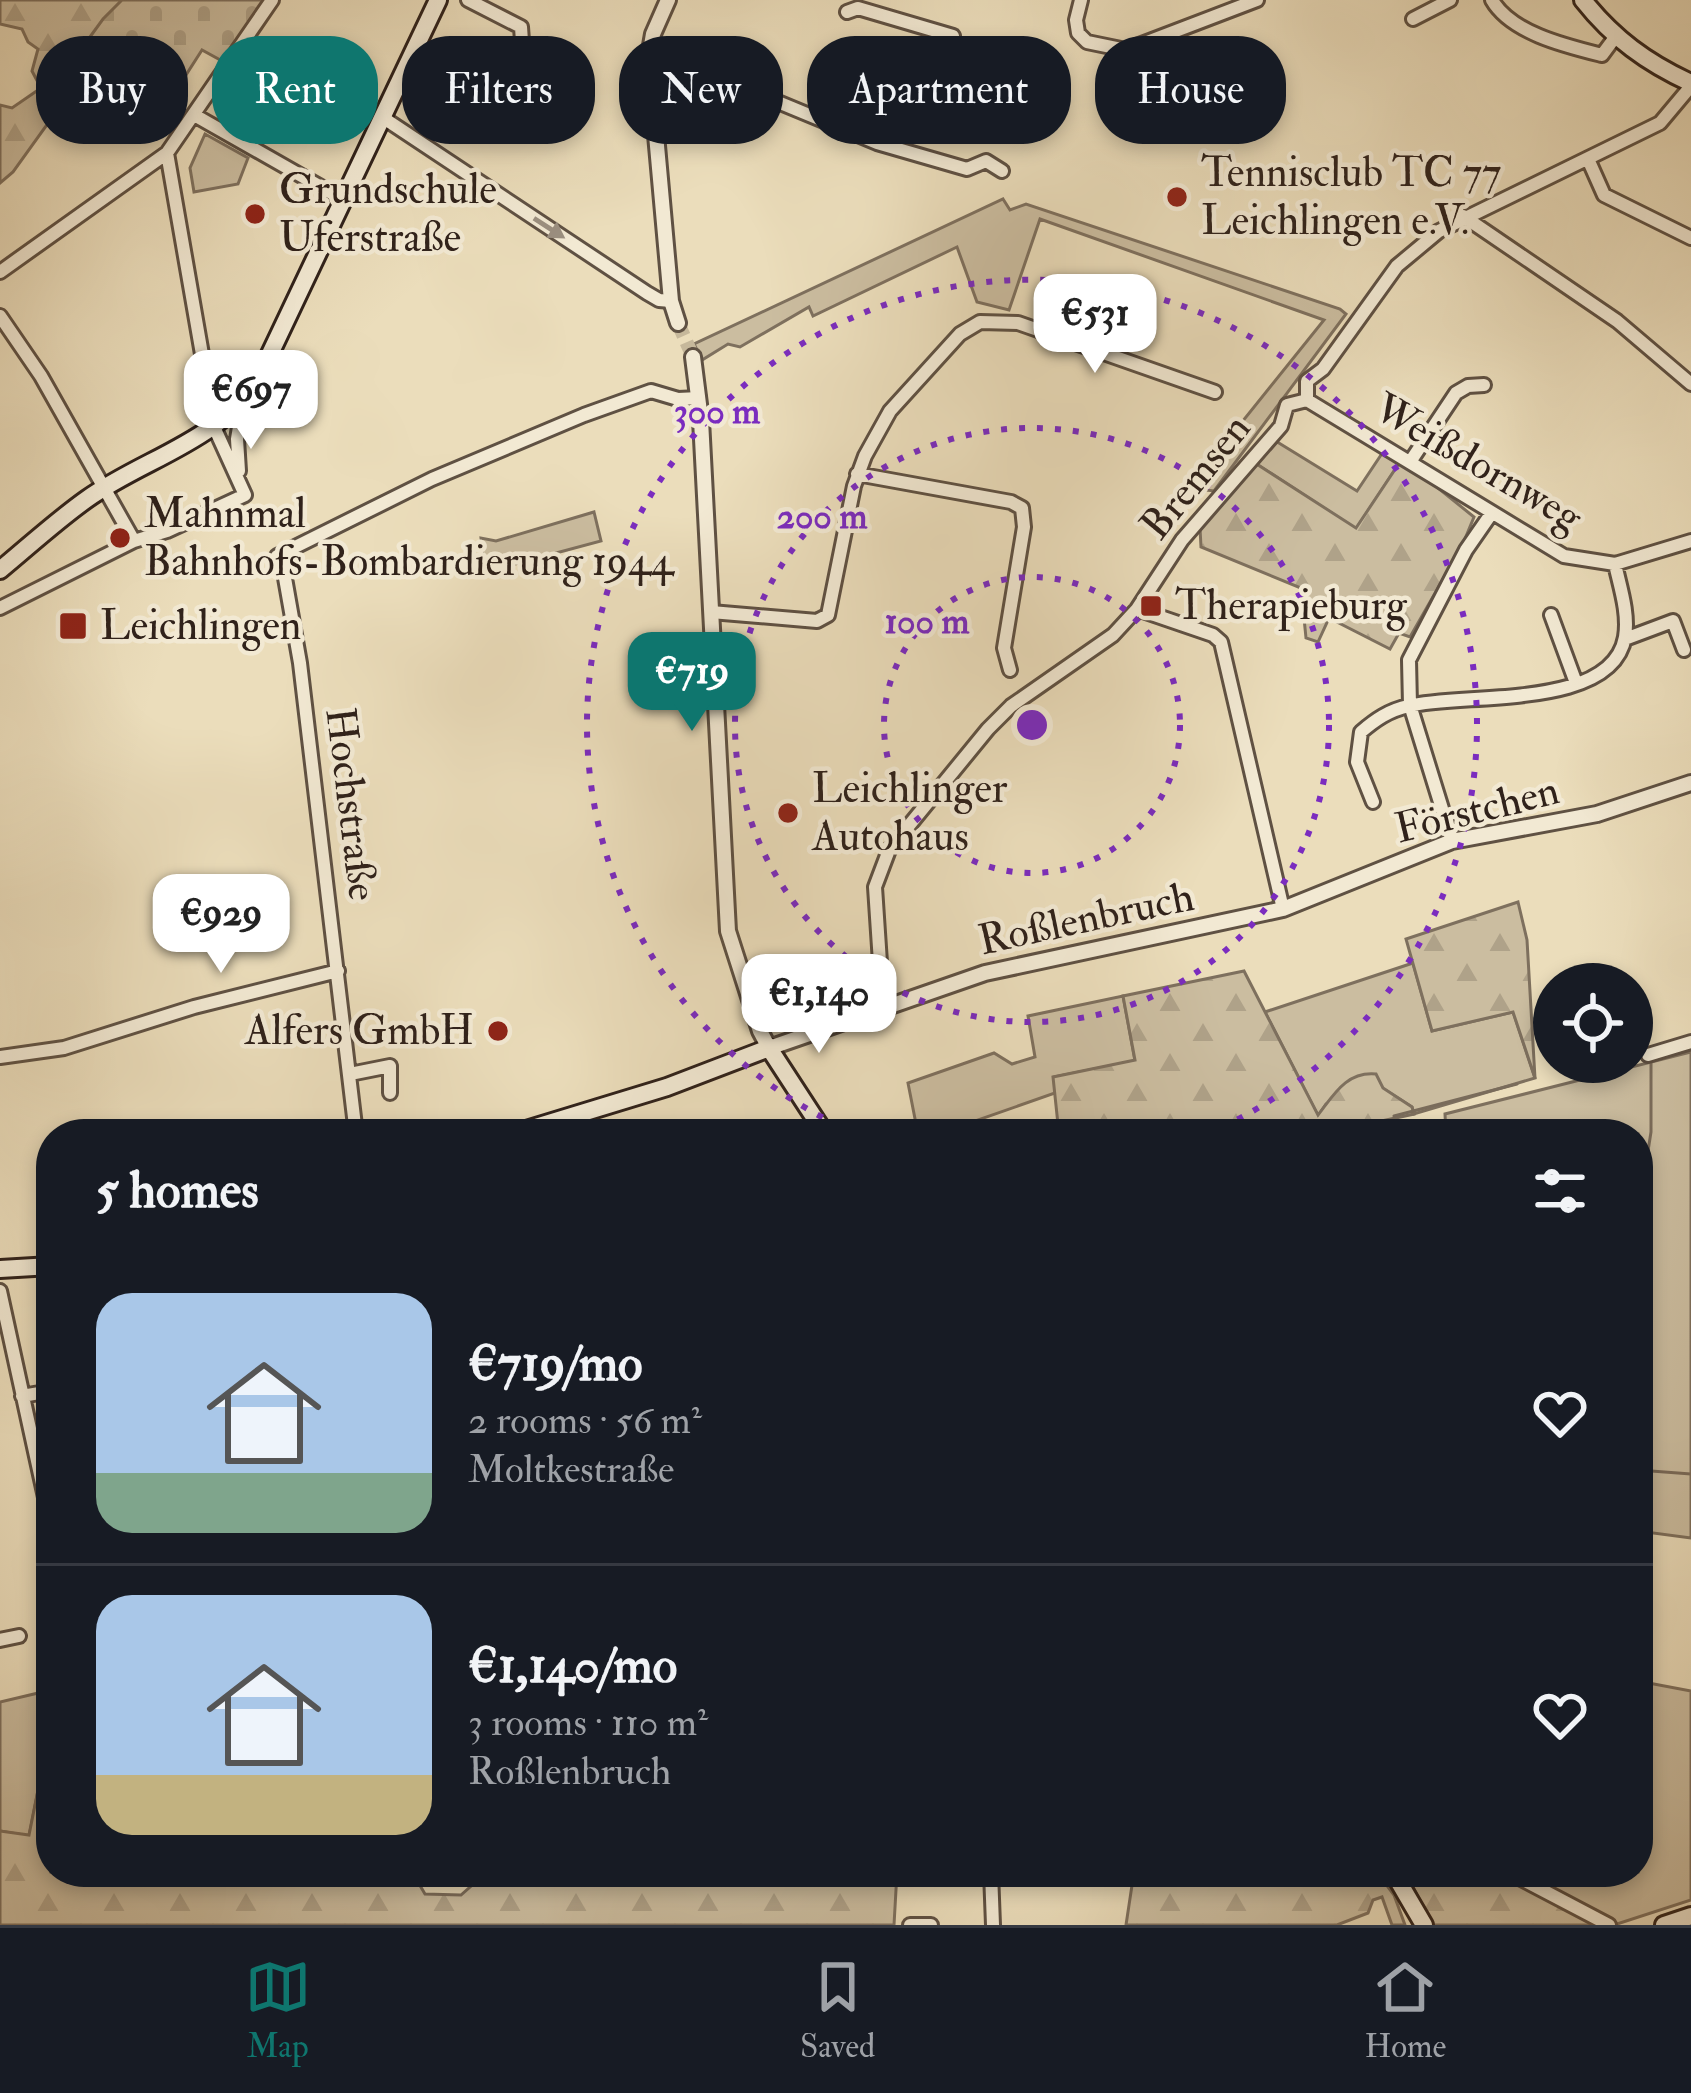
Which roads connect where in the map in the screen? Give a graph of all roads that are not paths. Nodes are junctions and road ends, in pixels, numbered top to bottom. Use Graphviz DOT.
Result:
graph roads {
  1 [pos="272,0"];
  2 [pos="438,0"];
  3 [pos="468,0"];
  4 [pos="668,0"];
  5 [pos="1081,0"];
  6 [pos="1257,0"];
  7 [pos="1450,0"];
  8 [pos="1492,0"];
  9 [pos="1583,0"];
  10 [pos="855,6"];
  11 [pos="1413,19"];
  12 [pos="522,36"];
  13 [pos="653,36"];
  14 [pos="953,36"];
  15 [pos="1616,36"];
  16 [pos="1691,85"];
  17 [pos="783,104"];
  18 [pos="196,116"];
  19 [pos="382,117"];
  20 [pos="657,144"];
  21 [pos="167,153"];
  22 [pos="1588,159"];
  23 [pos="1002,171"];
  24 [pos="342,199"];
  25 [pos="1463,216"];
  26 [pos="1691,238"];
  27 [pos="0,272"];
  28 [pos="671,301"];
  29 [pos="0,316"];
  30 [pos="678,323"];
  31 [pos="693,357"];
  32 [pos="209,382"];
  33 [pos="1691,384"];
  34 [pos="1484,385"];
  35 [pos="1215,392"];
  36 [pos="247,396"];
  37 [pos="699,398"];
  38 [pos="1306,400"];
  39 [pos="214,429"];
  40 [pos="1410,462"];
  41 [pos="857,474"];
  42 [pos="104,488"];
  43 [pos="245,495"];
  44 [pos="1492,514"];
  45 [pos="134,541"];
  46 [pos="1691,541"];
  47 [pos="1615,564"];
  48 [pos="0,570"];
  49 [pos="0,608"];
  50 [pos="1137,609"];
  51 [pos="711,612"];
  52 [pos="1551,615"];
  53 [pos="1625,639"];
  54 [pos="1684,650"];
  55 [pos="1010,670"];
  56 [pos="1576,683"];
  57 [pos="1410,705"];
  58 [pos="1691,783"];
  59 [pos="1373,802"];
  60 [pos="1452,841"];
  61 [pos="1283,909"];
  62 [pos="338,971"];
  63 [pos="883,1008"];
  64 [pos="1691,1042"];
  65 [pos="769,1048"];
  66 [pos="1653,1053"];
  67 [pos="0,1058"];
  68 [pos="350,1074"];
  69 [pos="390,1093"];
  70 [pos="354,1119"];
  71 [pos="563,1119"];
  72 [pos="815,1119"];
  73 [pos="36,1267"];
  74 [pos="0,1269"];
  75 [pos="0,1292"];
  76 [pos="36,1393"];
  77 [pos="22,1396"];
  78 [pos="36,1458"];
  79 [pos="19,1636"];
  80 [pos="0,1640"];
  81 [pos="992,1887"];
  82 [pos="1401,1887"];
  83 [pos="1545,1887"];
  84 [pos="1691,1916"];
  85 [pos="910,1925"];
  86 [pos="931,1925"];
  87 [pos="992,1925"];
  88 [pos="1420,1925"];
  89 [pos="1609,1925"];
  90 [pos="1664,1925"];
  1 -- 18 [label="street"];
  2 -- 19 [label="main road"];
  3 -- 12 [label="street"];
  4 -- 13 [label="street"];
  5 -- 6 [label="street"];
  7 -- 11 [label="street"];
  8 -- 15 [label="street"];
  9 -- 15 [label="main road"];
  10 -- 14 [label="street"];
  15 -- 16 [label="main road"];
  16 -- 22 [label="street, Bremsen"];
  17 -- 23 [label="street"];
  18 -- 21 [label="street"];
  18 -- 24 [label="street"];
  19 -- 24 [label="main road"];
  19 -- 28 [label="street, one-way"];
  20 -- 28 [label="street"];
  21 -- 27 [label="street"];
  21 -- 32 [label="street"];
  22 -- 25 [label="street, Bremsen"];
  22 -- 26 [label="street"];
  24 -- 36 [label="main road"];
  25 -- 33 [label="street"];
  25 -- 38 [label="street, Bremsen"];
  28 -- 30 [label="street"];
  29 -- 42 [label="street"];
  31 -- 37 [label="street"];
  32 -- 36 [label="main road"];
  32 -- 39 [label="street"];
  34 -- 40 [label="street"];
  35 -- 41 [label="street"];
  36 -- 39 [label="main road"];
  36 -- 43 [label="street"];
  37 -- 51 [label="street"];
  37 -- 62 [label="street, Hochstraße"];
  38 -- 40 [label="street, Weißdornweg"];
  38 -- 50 [label="street, Bremsen"];
  39 -- 42 [label="main road"];
  39 -- 43 [label="street"];
  40 -- 44 [label="street, Weißdornweg"];
  41 -- 51 [label="street"];
  41 -- 55 [label="street"];
  42 -- 45 [label="street"];
  42 -- 48 [label="main road"];
  43 -- 45 [label="street"];
  44 -- 47 [label="street, Weißdornweg"];
  44 -- 57 [label="street"];
  45 -- 49 [label="street"];
  46 -- 47 [label="street, Weißdornweg"];
  47 -- 53 [label="street"];
  50 -- 61 [label="street"];
  50 -- 63 [label="street, Bremsen"];
  51 -- 65 [label="street"];
  52 -- 56 [label="street"];
  53 -- 54 [label="street"];
  53 -- 56 [label="street"];
  56 -- 57 [label="street"];
  57 -- 59 [label="street"];
  57 -- 60 [label="street"];
  58 -- 60 [label="street, Förstchen"];
  60 -- 61 [label="street, Förstchen"];
  61 -- 63 [label="street, Roßlenbruch"];
  62 -- 67 [label="street"];
  62 -- 68 [label="street, Hochstraße"];
  63 -- 65 [label="street, Roßlenbruch"];
  64 -- 66 [label="street"];
  65 -- 71 [label="main road"];
  65 -- 72 [label="main road"];
  68 -- 69 [label="street"];
  68 -- 70 [label="street, Hochstraße"];
  73 -- 74 [label="main road"];
  75 -- 77 [label="street"];
  76 -- 77 [label="street"];
  77 -- 78 [label="street"];
  79 -- 80 [label="street"];
  81 -- 87 [label="street"];
  82 -- 88 [label="main road"];
  83 -- 89 [label="street"];
  84 -- 90 [label="main road"];
  85 -- 86 [label="street"];
}
